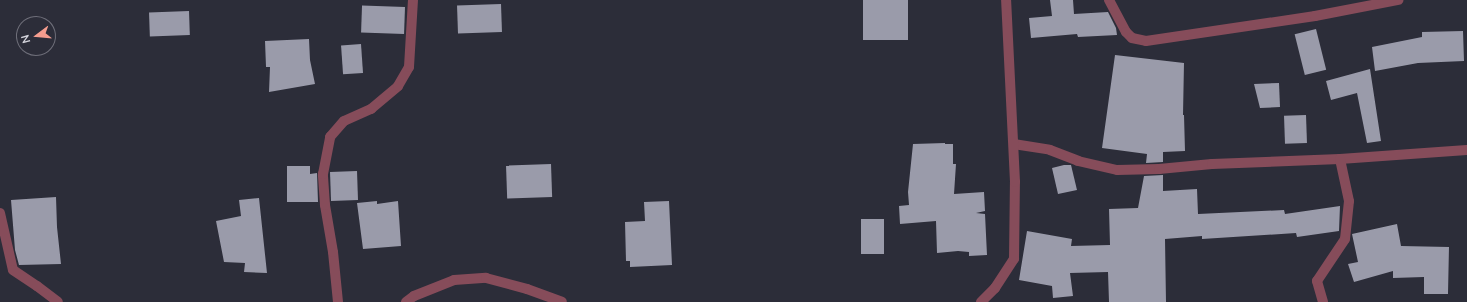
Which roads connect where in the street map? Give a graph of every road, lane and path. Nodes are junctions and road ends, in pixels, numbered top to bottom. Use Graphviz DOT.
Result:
graph roads {
  1 [pos="413,0"];
  2 [pos="1006,0"];
  3 [pos="1109,0"];
  4 [pos="1398,0"];
  5 [pos="1014,144"];
  6 [pos="1467,150"];
  7 [pos="1340,159"];
  8 [pos="0,213"];
  9 [pos="58,302"];
  10 [pos="338,302"];
  11 [pos="406,302"];
  12 [pos="562,302"];
  13 [pos="981,302"];
  14 [pos="1323,302"];
  1 -- 10 [label="street"];
  2 -- 5 [label="street"];
  3 -- 4 [label="street"];
  5 -- 7 [label="street"];
  5 -- 13 [label="street"];
  6 -- 7 [label="street"];
  7 -- 14 [label="street"];
  8 -- 9 [label="street"];
  11 -- 12 [label="street"];
}
